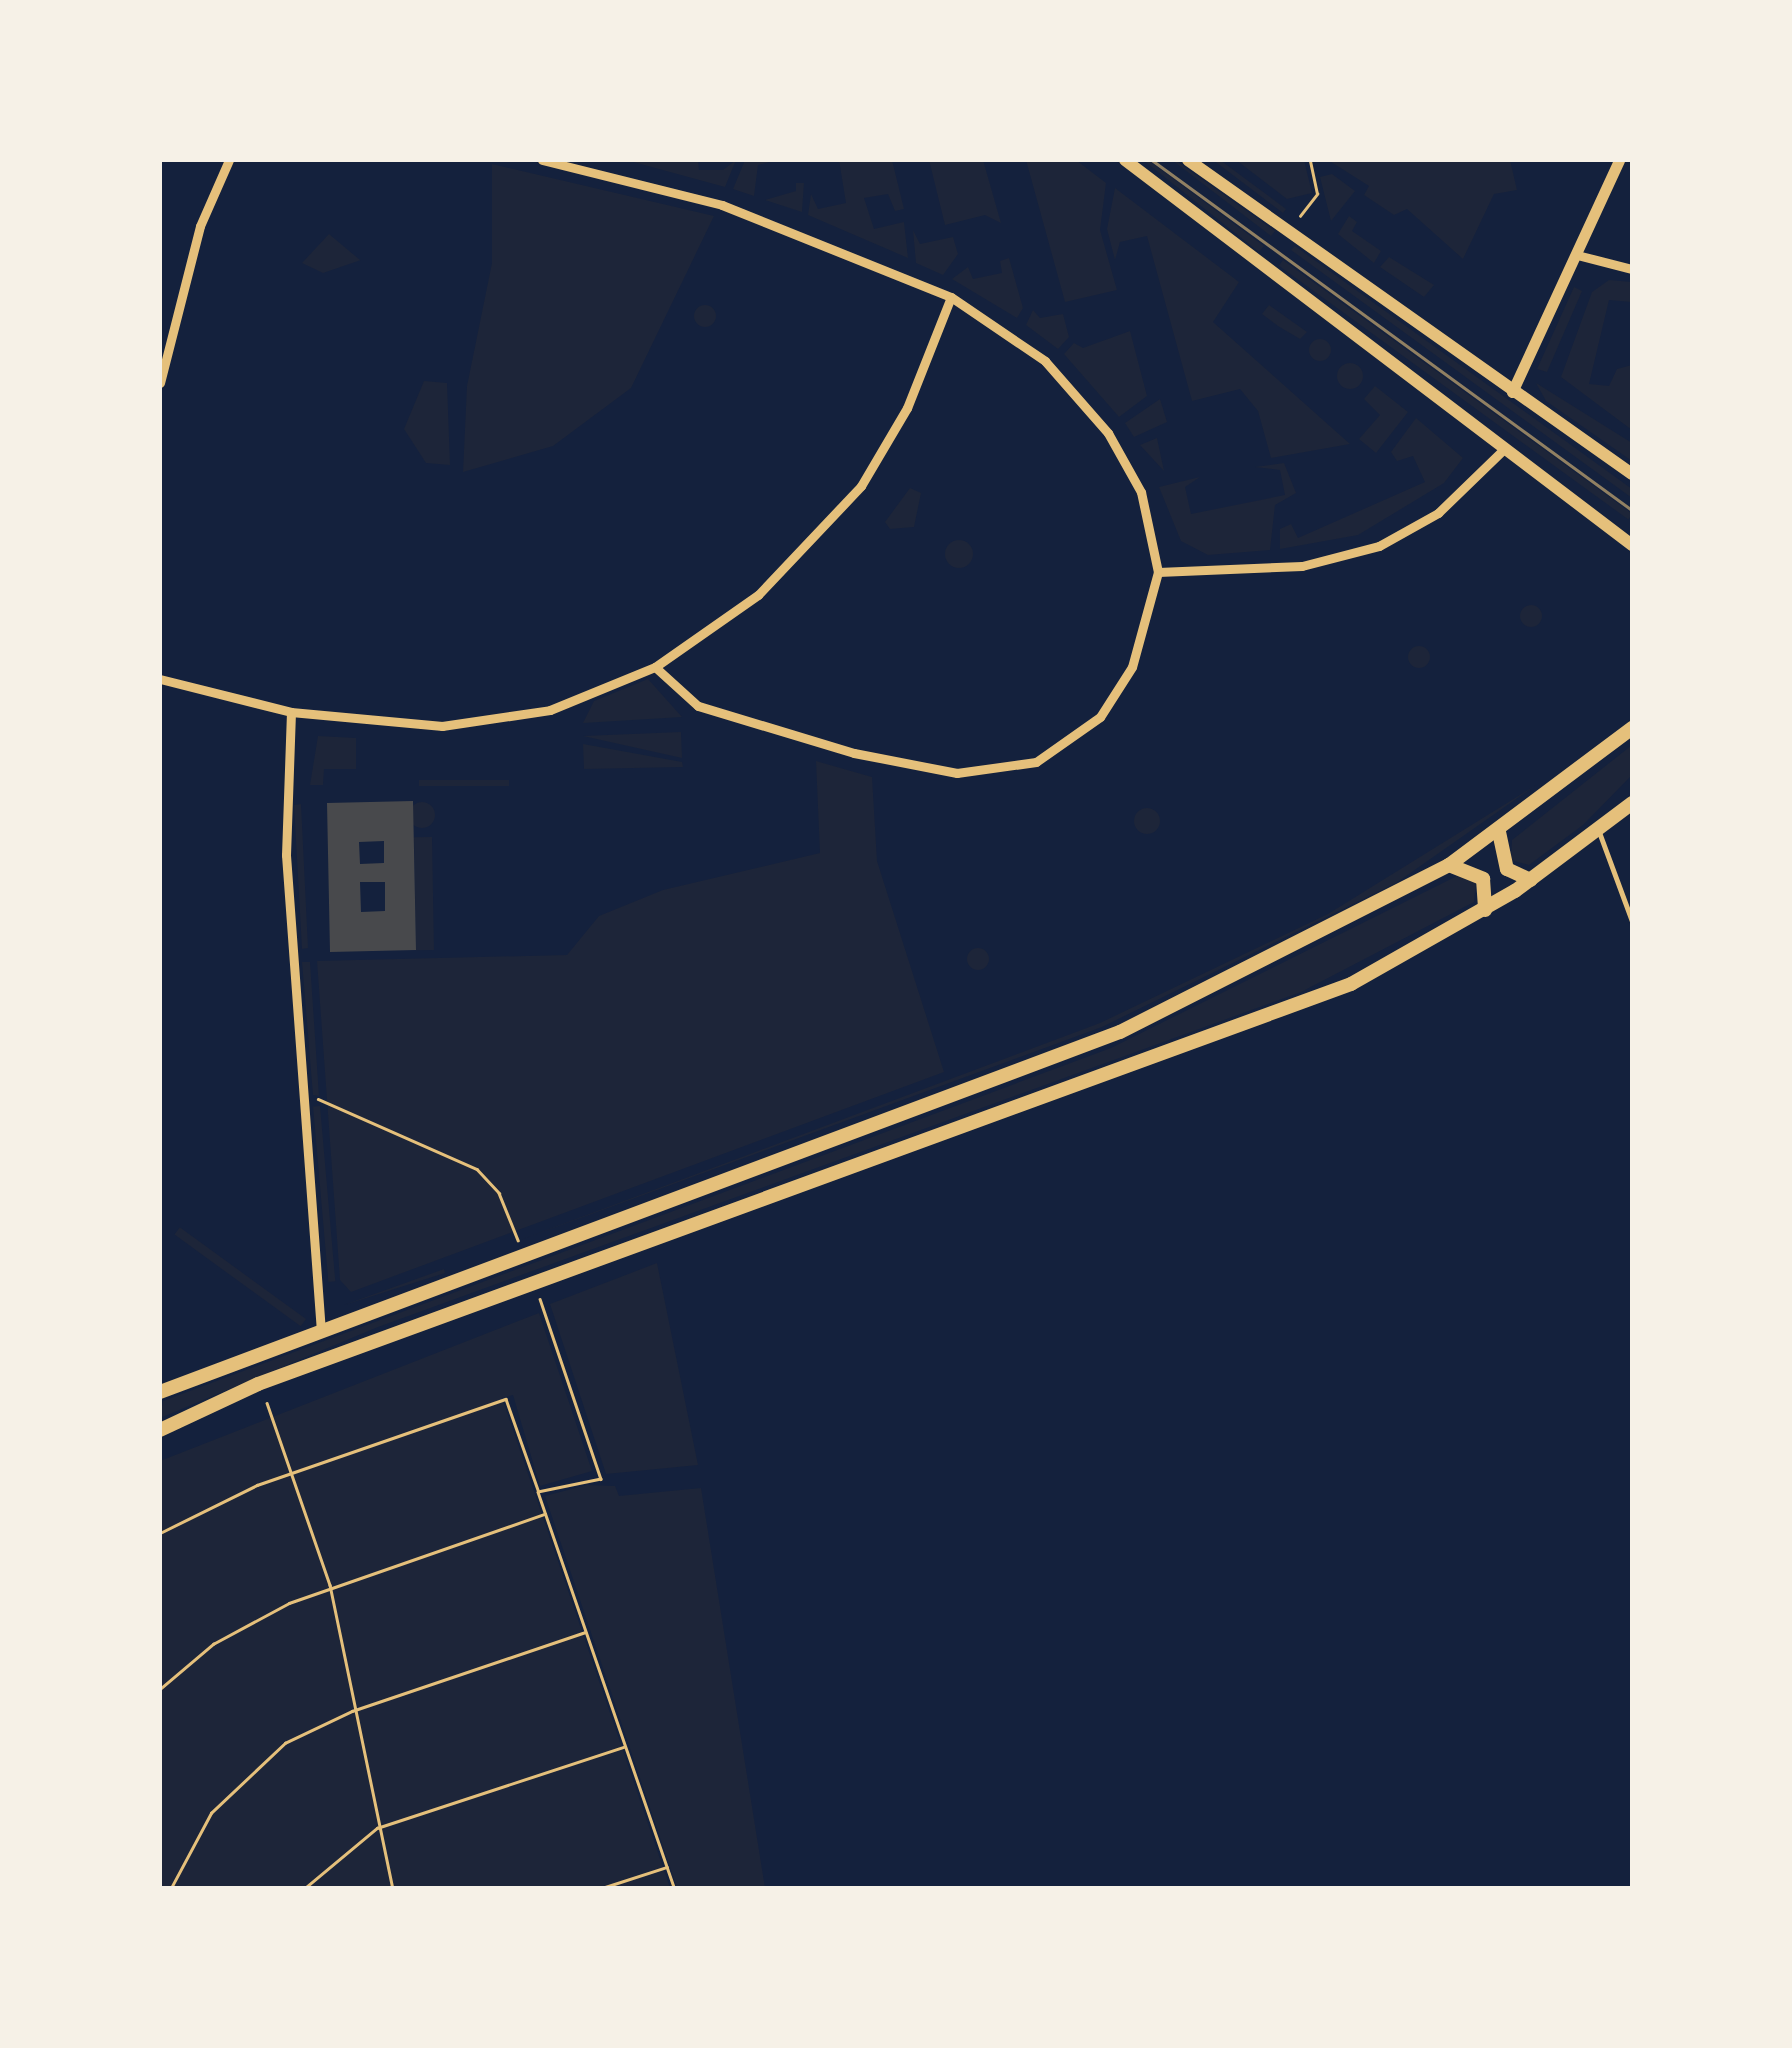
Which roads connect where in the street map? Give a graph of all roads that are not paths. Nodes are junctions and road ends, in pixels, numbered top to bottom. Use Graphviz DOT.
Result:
graph roads {
  1 [pos="229,160"];
  2 [pos="542,160"];
  3 [pos="1125,160"];
  4 [pos="1188,160"];
  5 [pos="1619,160"];
  6 [pos="1577,255"];
  7 [pos="1632,269"];
  8 [pos="950,297"];
  9 [pos="160,383"];
  10 [pos="1512,392"];
  11 [pos="1505,448"];
  12 [pos="1632,474"];
  13 [pos="1632,546"];
  14 [pos="1158,572"];
  15 [pos="656,667"];
  16 [pos="160,679"];
  17 [pos="291,712"];
  18 [pos="1632,728"];
  19 [pos="1632,802"];
  20 [pos="1597,830"];
  21 [pos="1499,832"];
  22 [pos="1449,865"];
  23 [pos="1531,880"];
  24 [pos="1485,910"];
  25 [pos="1632,922"];
  26 [pos="320,1332"];
  27 [pos="160,1392"];
  28 [pos="160,1430"];
  1 -- 9 [label="street"];
  2 -- 8 [label="street"];
  3 -- 11 [label="main road"];
  4 -- 10 [label="main road"];
  5 -- 6 [label="street"];
  6 -- 7 [label="street"];
  6 -- 10 [label="street"];
  8 -- 14 [label="street"];
  8 -- 15 [label="street"];
  10 -- 12 [label="main road"];
  11 -- 13 [label="main road"];
  11 -- 14 [label="street"];
  14 -- 15 [label="street"];
  15 -- 17 [label="street"];
  16 -- 17 [label="street"];
  17 -- 26 [label="street"];
  18 -- 21 [label="main road"];
  19 -- 20 [label="main road"];
  20 -- 23 [label="main road"];
  20 -- 25 [label="lane"];
  21 -- 22 [label="main road"];
  21 -- 23 [label="main road"];
  22 -- 24 [label="main road"];
  22 -- 26 [label="main road"];
  23 -- 24 [label="main road"];
  24 -- 28 [label="main road"];
  26 -- 27 [label="main road"];
}
